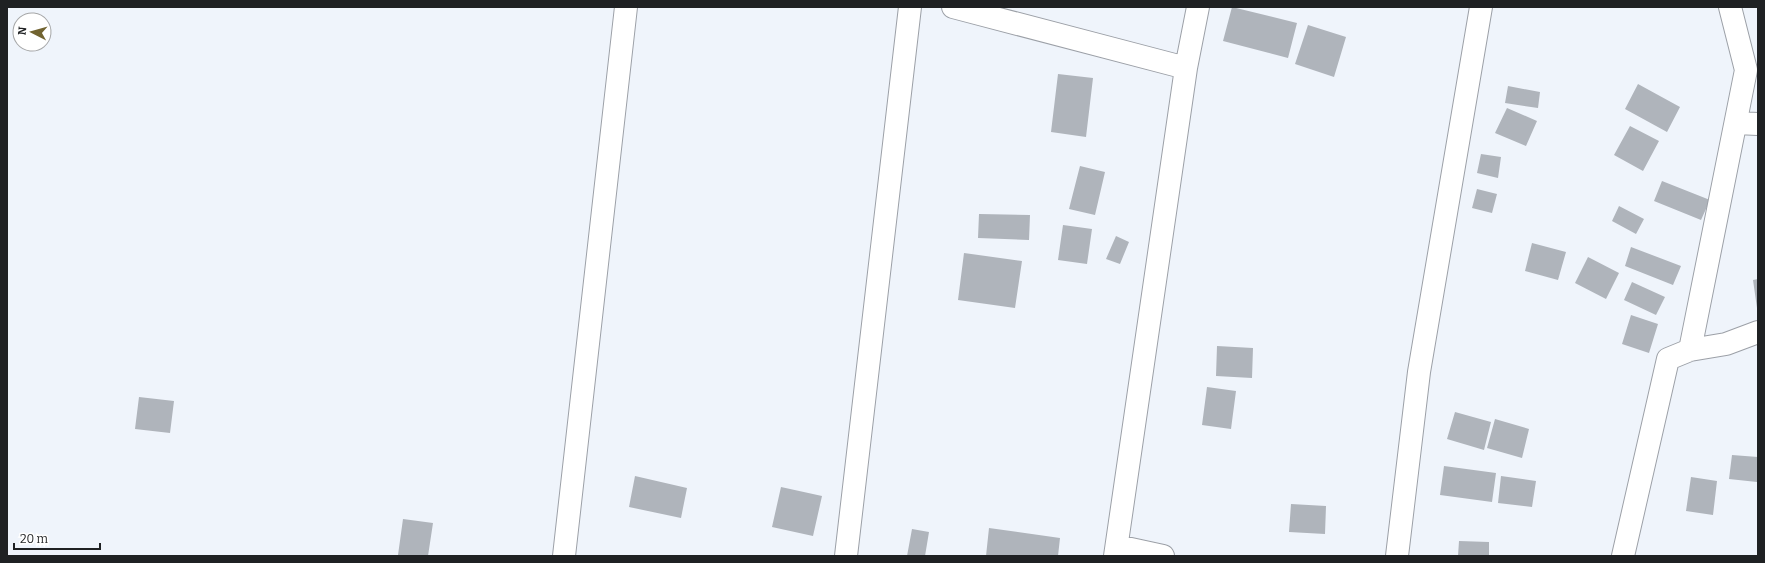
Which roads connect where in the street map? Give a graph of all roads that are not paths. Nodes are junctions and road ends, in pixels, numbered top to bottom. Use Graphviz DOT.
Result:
graph roads {
  1 [pos="626,7"];
  2 [pos="910,7"];
  3 [pos="953,7"];
  4 [pos="1198,7"];
  5 [pos="1481,7"];
  6 [pos="1730,7"];
  7 [pos="1186,68"];
  8 [pos="1736,123"];
  9 [pos="1758,124"];
  10 [pos="1758,332"];
  11 [pos="1690,350"];
  12 [pos="1116,551"];
  13 [pos="564,556"];
  14 [pos="846,556"];
  15 [pos="1162,556"];
  16 [pos="1397,556"];
  17 [pos="1623,556"];
  1 -- 13 [label="street"];
  2 -- 14 [label="street"];
  3 -- 7 [label="street"];
  4 -- 7 [label="street"];
  5 -- 16 [label="street"];
  6 -- 8 [label="street"];
  7 -- 12 [label="street"];
  8 -- 9 [label="street"];
  8 -- 11 [label="street"];
  10 -- 11 [label="street"];
  11 -- 17 [label="street"];
  12 -- 15 [label="street"];
}
